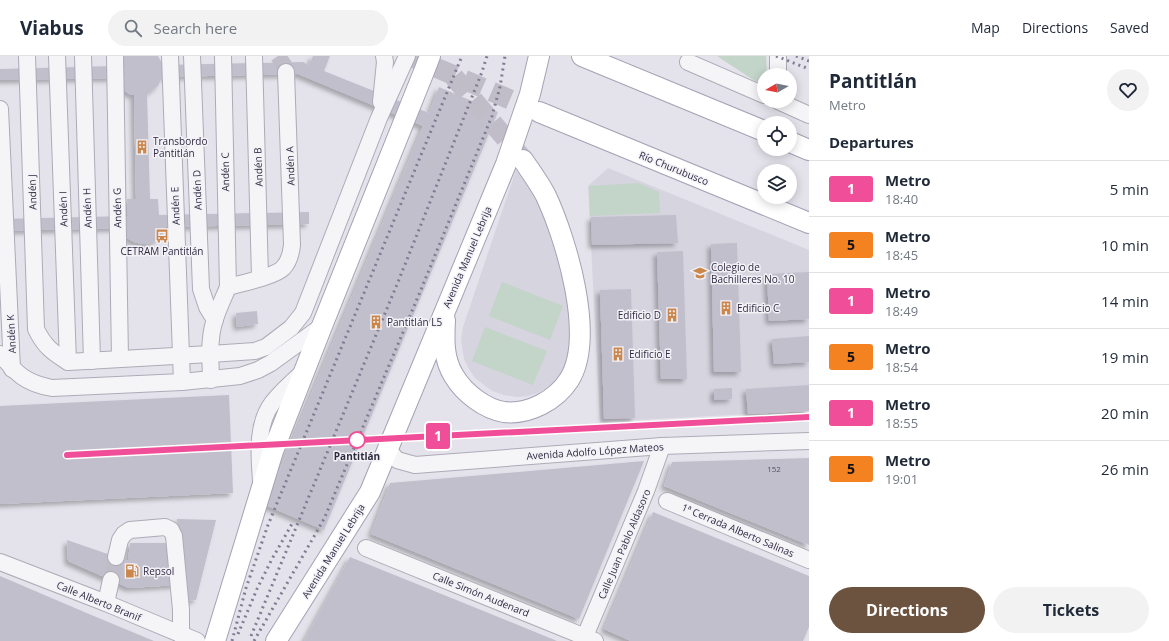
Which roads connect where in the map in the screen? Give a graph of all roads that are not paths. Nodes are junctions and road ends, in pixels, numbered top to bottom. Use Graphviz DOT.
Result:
graph roads {
  1 [pos="27,56"];
  2 [pos="57,56"];
  3 [pos="83,56"];
  4 [pos="114,56"];
  5 [pos="170,56"];
  6 [pos="192,56"];
  7 [pos="223,56"];
  8 [pos="254,56"];
  9 [pos="384,56"];
  10 [pos="407,56"];
  11 [pos="430,56"];
  12 [pos="539,56"];
  13 [pos="582,56"];
  14 [pos="778,56"];
  15 [pos="688,62"];
  16 [pos="778,68"];
  17 [pos="286,72"];
  18 [pos="757,92"];
  19 [pos="0,108"];
  20 [pos="794,108"];
  21 [pos="539,112"];
  22 [pos="809,115"];
  23 [pos="380,118"];
  24 [pos="757,128"];
  25 [pos="797,145"];
  26 [pos="809,150"];
  27 [pos="524,160"];
  28 [pos="809,223"];
  29 [pos="260,278"];
  30 [pos="228,287"];
  31 [pos="446,306"];
  32 [pos="215,320"];
  33 [pos="322,326"];
  34 [pos="0,354"];
  35 [pos="210,354"];
  36 [pos="181,356"];
  37 [pos="120,359"];
  38 [pos="92,361"];
  39 [pos="68,362"];
  40 [pos="12,369"];
  41 [pos="211,380"];
  42 [pos="182,382"];
  43 [pos="809,441"];
  44 [pos="662,446"];
  45 [pos="387,448"];
  46 [pos="667,500"];
  47 [pos="366,548"];
  48 [pos="116,557"];
  49 [pos="809,560"];
  50 [pos="0,562"];
  51 [pos="111,580"];
  52 [pos="106,603"];
  53 [pos="181,635"];
  54 [pos="588,640"];
  55 [pos="197,641"];
  56 [pos="215,641"];
  57 [pos="276,641"];
  1 -- 39 [label="street, Andén J"];
  2 -- 39 [label="street, Andén I"];
  3 -- 38 [label="street, Andén H"];
  4 -- 37 [label="street, Andén G"];
  5 -- 36 [label="street, Andén E"];
  6 -- 32 [label="street, Andén D"];
  7 -- 30 [label="street, Andén C"];
  8 -- 29 [label="street, Andén B"];
  9 -- 23 [label="street"];
  10 -- 23 [label="street"];
  11 -- 33 [label="main road"];
  12 -- 31 [label="main road, Avenida Manuel Lebrija"];
  13 -- 24 [label="main road"];
  14 -- 16 [label="street"];
  15 -- 18 [label="street"];
  17 -- 29 [label="street, Andén A"];
  19 -- 40 [label="street, Andén K"];
  20 -- 22 [label="street"];
  21 -- 28 [label="main road, Río Churubusco"];
  23 -- 35 [label="street"];
  25 -- 26 [label="main road"];
  27 -- 31 [label="main road"];
  29 -- 30 [label="street"];
  30 -- 32 [label="street"];
  31 -- 45 [label="main road, Avenida Manuel Lebrija"];
  32 -- 35 [label="street"];
  33 -- 41 [label="street"];
  33 -- 56 [label="main road"];
  34 -- 40 [label="street"];
  35 -- 36 [label="street"];
  35 -- 41 [label="street"];
  36 -- 37 [label="street"];
  36 -- 42 [label="street, Andén E"];
  37 -- 38 [label="street"];
  38 -- 39 [label="street"];
  40 -- 42 [label="street"];
  41 -- 42 [label="street"];
  43 -- 44 [label="street, Avenida Adolfo López Mateos"];
  44 -- 45 [label="street, Avenida Adolfo López Mateos"];
  44 -- 54 [label="street, Calle Juan Pablo Aldasoro"];
  45 -- 57 [label="main road, Avenida Manuel Lebrija"];
  46 -- 49 [label="street, 1ª Cerrada Alberto Salinas"];
  47 -- 54 [label="street, Calle Simón Audenard"];
  48 -- 53 [label="street"];
  50 -- 52 [label="street, Calle Alberto Branif"];
  51 -- 52 [label="street"];
  52 -- 53 [label="street, Calle Alberto Branif"];
  53 -- 55 [label="street, Calle Alberto Branif"];
}
